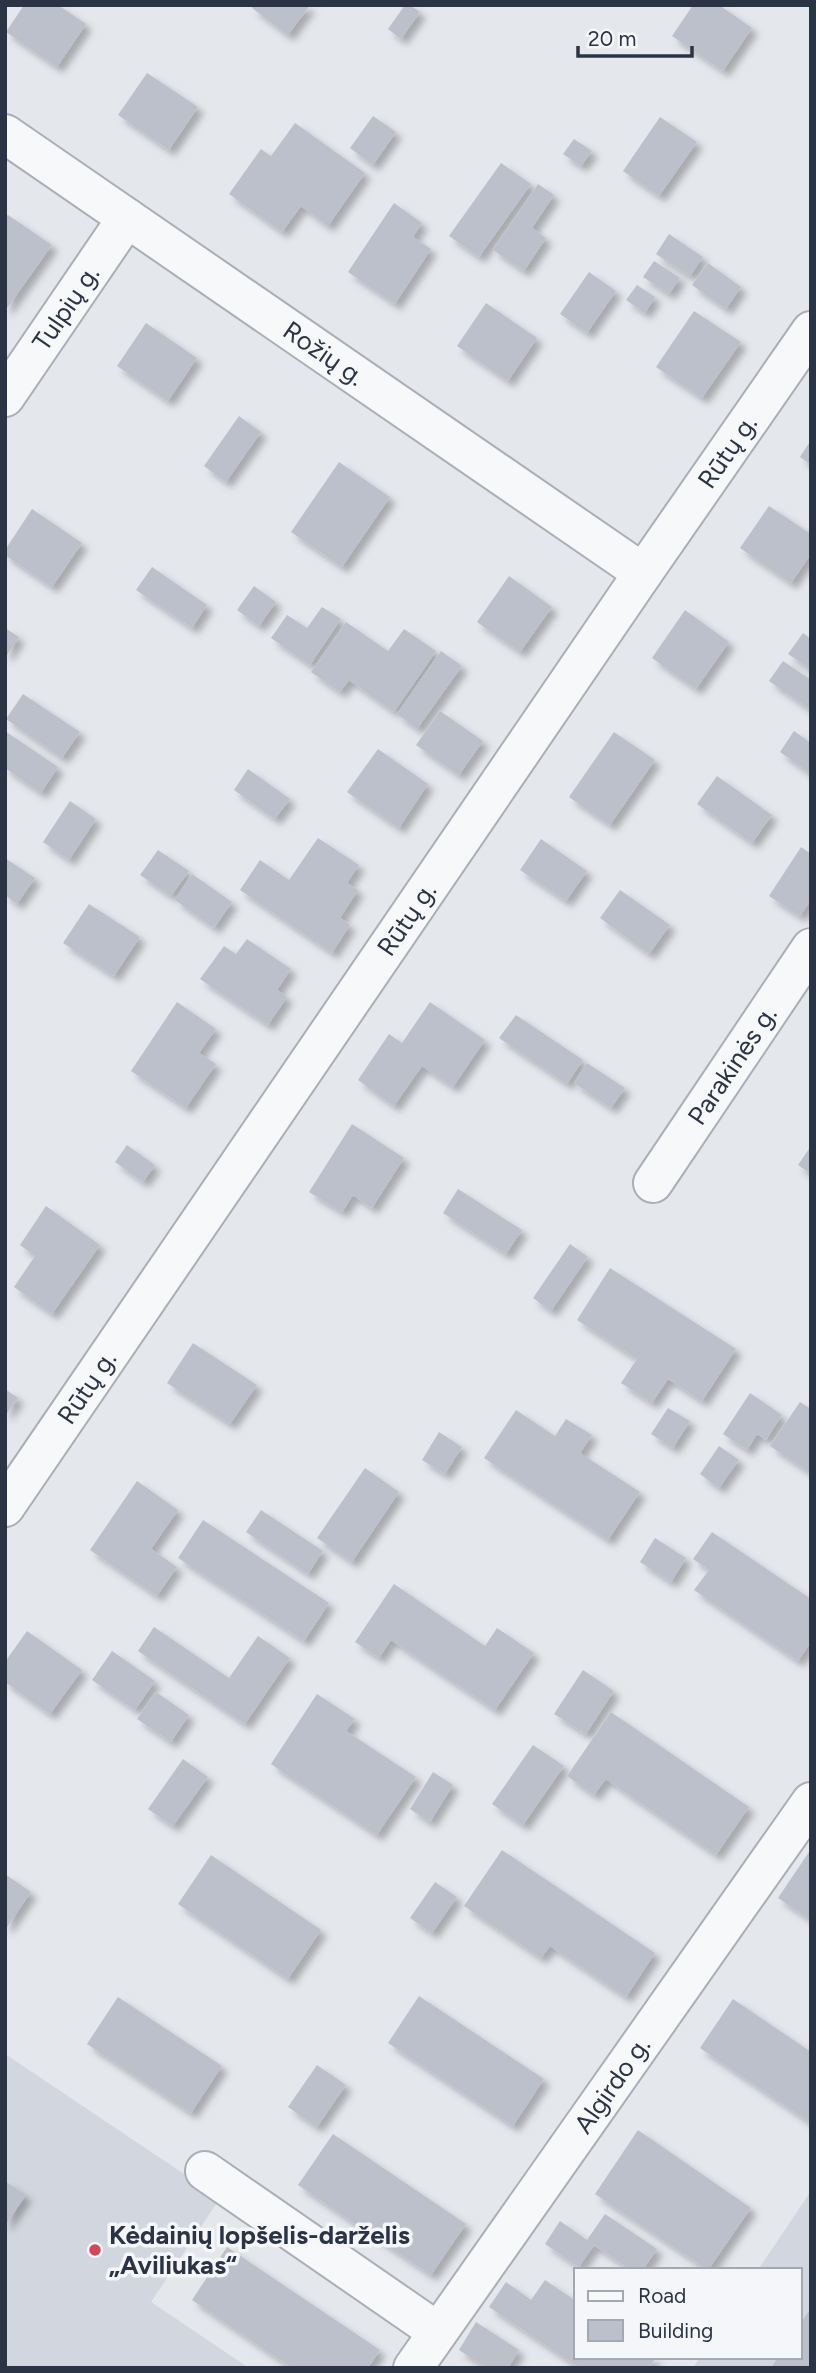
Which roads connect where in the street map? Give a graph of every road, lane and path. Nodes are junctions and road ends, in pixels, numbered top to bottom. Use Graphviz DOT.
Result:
graph roads {
  1 [pos="5,134"];
  2 [pos="127,218"];
  3 [pos="811,331"];
  4 [pos="5,397"];
  5 [pos="643,573"];
  6 [pos="811,948"];
  7 [pos="653,1183"];
  8 [pos="5,1507"];
  9 [pos="811,1802"];
  10 [pos="205,2171"];
  11 [pos="438,2332"];
  12 [pos="413,2368"];
  1 -- 2 [label="street, Rožių g."];
  2 -- 4 [label="street, Tulpių g."];
  2 -- 5 [label="street, Rožių g."];
  3 -- 5 [label="street, Rūtų g."];
  5 -- 8 [label="street, Rūtų g."];
  6 -- 7 [label="street, Parakinės g."];
  9 -- 11 [label="street, Algirdo g."];
  10 -- 11 [label="street"];
  11 -- 12 [label="street, Algirdo g."];
}
